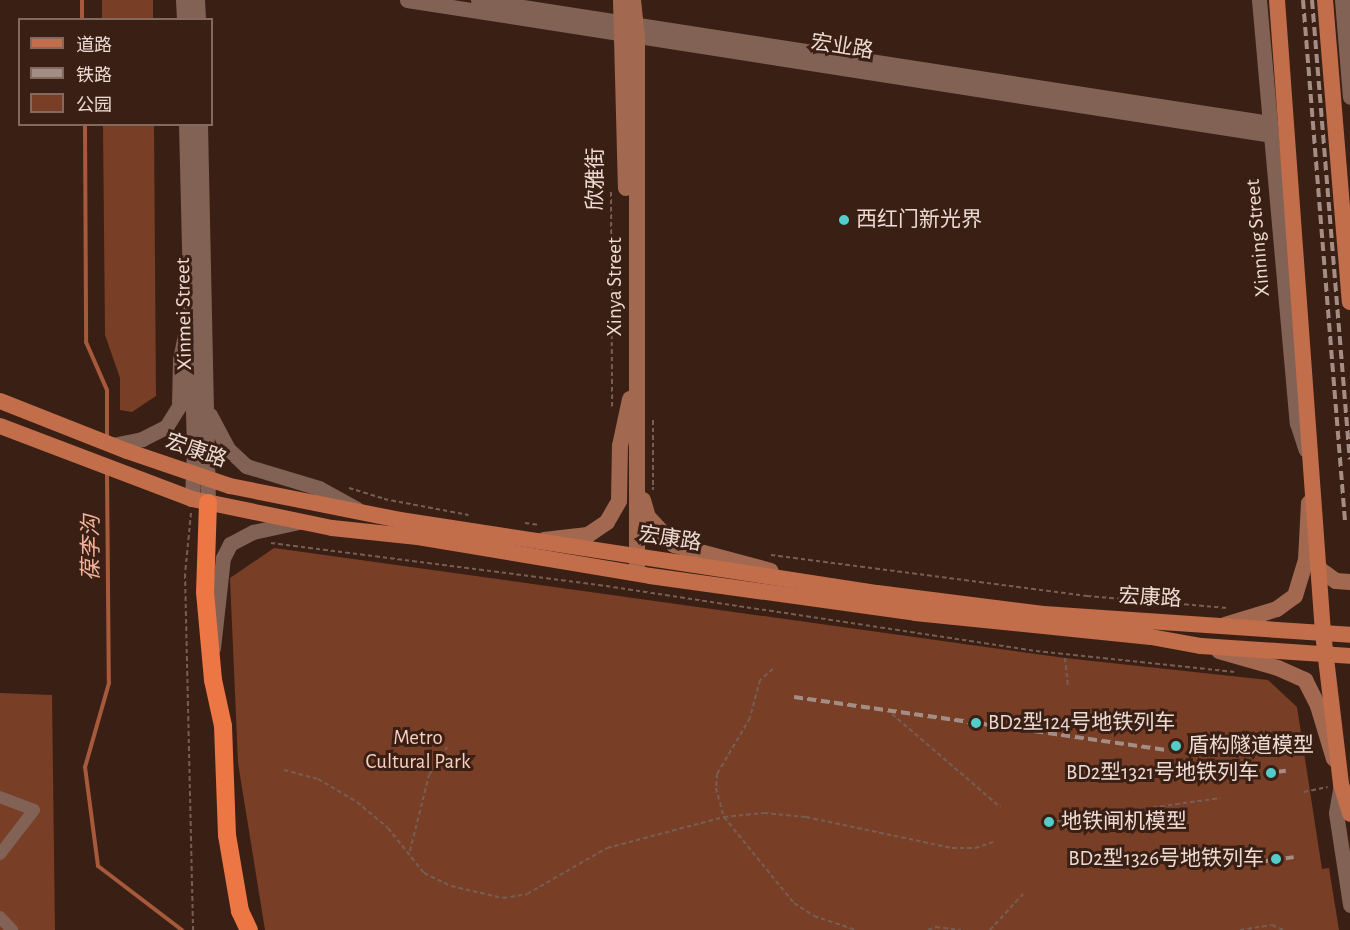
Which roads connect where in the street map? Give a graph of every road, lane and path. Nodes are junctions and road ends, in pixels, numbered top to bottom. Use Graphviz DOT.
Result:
graph roads {
  1 [pos="183,0"];
  2 [pos="197,0"];
  3 [pos="407,0"];
  4 [pos="478,0"];
  5 [pos="621,0"];
  6 [pos="633,0"];
  7 [pos="1260,0"];
  8 [pos="1276,0"];
  9 [pos="1325,0"];
  10 [pos="1342,0"];
  11 [pos="184,18"];
  12 [pos="198,18"];
  13 [pos="630,28"];
  14 [pos="1350,97"];
  15 [pos="186,126"];
  16 [pos="200,126"];
  17 [pos="1270,129"];
  18 [pos="611,187"];
  19 [pos="1350,302"];
  20 [pos="190,308"];
  21 [pos="630,399"];
  22 [pos="0,401"];
  23 [pos="207,405"];
  24 [pos="612,414"];
  25 [pos="0,426"];
  26 [pos="120,448"];
  27 [pos="1313,470"];
  28 [pos="200,476"];
  29 [pos="343,486"];
  30 [pos="639,487"];
  31 [pos="200,501"];
  32 [pos="365,513"];
  33 [pos="480,517"];
  34 [pos="300,522"];
  35 [pos="514,522"];
  36 [pos="550,526"];
  37 [pos="537,541"];
  38 [pos="269,543"];
  39 [pos="634,555"];
  40 [pos="770,555"];
  41 [pos="1318,568"];
  42 [pos="633,573"];
  43 [pos="1350,582"];
  44 [pos="812,583"];
  45 [pos="1230,608"];
  46 [pos="1225,625"];
  47 [pos="1323,633"];
  48 [pos="1350,635"];
  49 [pos="1201,646"];
  50 [pos="1325,654"];
  51 [pos="1350,656"];
  52 [pos="1065,658"];
  53 [pos="211,660"];
  54 [pos="773,669"];
  55 [pos="1242,673"];
  56 [pos="1068,688"];
  57 [pos="892,714"];
  58 [pos="447,747"];
  59 [pos="284,770"];
  60 [pos="1341,784"];
  61 [pos="1304,792"];
  62 [pos="0,797"];
  63 [pos="1220,798"];
  64 [pos="1000,807"];
  65 [pos="1350,814"];
  66 [pos="723,817"];
  67 [pos="1049,822"];
  68 [pos="993,843"];
  69 [pos="410,852"];
  70 [pos="0,854"];
  71 [pos="1023,894"];
  72 [pos="1350,905"];
  73 [pos="0,917"];
  74 [pos="12,930"];
  75 [pos="193,930"];
  76 [pos="249,930"];
  77 [pos="856,930"];
  78 [pos="928,930"];
  79 [pos="961,930"];
  80 [pos="990,930"];
  81 [pos="1240,930"];
  82 [pos="1283,930"];
  1 -- 11 [label="street"];
  2 -- 12 [label="street"];
  3 -- 13 [label="street, 宏业路"];
  4 -- 13 [label="street, 宏业路"];
  5 -- 13 [label="main road, Xinya Street"];
  6 -- 13 [label="main road, Xinya Street"];
  7 -- 17 [label="street, Xinning Street"];
  8 -- 27 [label="main road, Xinning Street"];
  9 -- 19 [label="main road"];
  10 -- 14 [label="street"];
  13 -- 17 [label="street, 宏业路"];
  13 -- 21 [label="main road, Xinya Street"];
  13 -- 30 [label="main road, Xinya Street"];
  15 -- 20 [label="street, Xinmei Street"];
  16 -- 23 [label="street, Xinmei Street"];
  17 -- 27 [label="street, Xinning Street"];
  18 -- 24 [label="path, 欣雅街"];
  20 -- 26 [label="street"];
  20 -- 28 [label="street, Xinmei Street"];
  21 -- 37 [label="main road"];
  21 -- 39 [label="main road, Xinya Street"];
  22 -- 26 [label="main road, 宏康路"];
  23 -- 28 [label="street, Xinmei Street"];
  23 -- 32 [label="street"];
  25 -- 31 [label="main road, 宏康路"];
  26 -- 28 [label="main road, 宏康路"];
  27 -- 41 [label="main road, Xinning Street"];
  27 -- 46 [label="main road"];
  28 -- 31 [label="street, Xinmei Street"];
  28 -- 32 [label="main road, 宏康路"];
  29 -- 33 [label="path"];
  30 -- 39 [label="main road, Xinya Street"];
  30 -- 44 [label="main road"];
  31 -- 34 [label="main road, 宏康路"];
  31 -- 53 [label="highway"];
  31 -- 75 [label="path"];
  32 -- 37 [label="main road, 宏康路"];
  34 -- 42 [label="main road, 宏康路"];
  34 -- 53 [label="street"];
  35 -- 36 [label="path"];
  37 -- 39 [label="main road, 宏康路"];
  38 -- 55 [label="path"];
  39 -- 42 [label="main road, Xinya Street"];
  39 -- 44 [label="main road, 宏康路"];
  40 -- 45 [label="path, 宏康路"];
  41 -- 43 [label="main road"];
  41 -- 47 [label="main road, Xinning Street"];
  42 -- 49 [label="main road, 宏康路"];
  44 -- 46 [label="main road, 宏康路"];
  46 -- 47 [label="main road, 宏康路"];
  47 -- 48 [label="main road, 宏康路"];
  47 -- 50 [label="main road, Xinning Street"];
  49 -- 50 [label="main road, 宏康路"];
  49 -- 60 [label="main road"];
  50 -- 51 [label="main road, 宏康路"];
  50 -- 60 [label="main road, Xinning Street"];
  52 -- 56 [label="path"];
  53 -- 76 [label="highway"];
  54 -- 66 [label="path"];
  57 -- 64 [label="path"];
  58 -- 69 [label="path"];
  59 -- 69 [label="path"];
  60 -- 61 [label="path"];
  60 -- 65 [label="main road, Xinning Street"];
  60 -- 72 [label="street, Xinning Street"];
  62 -- 70 [label="street"];
  63 -- 67 [label="path"];
  66 -- 68 [label="path"];
  66 -- 69 [label="path"];
  66 -- 77 [label="path"];
  71 -- 80 [label="path"];
  73 -- 74 [label="street"];
  78 -- 79 [label="path"];
  81 -- 82 [label="path"];
}
